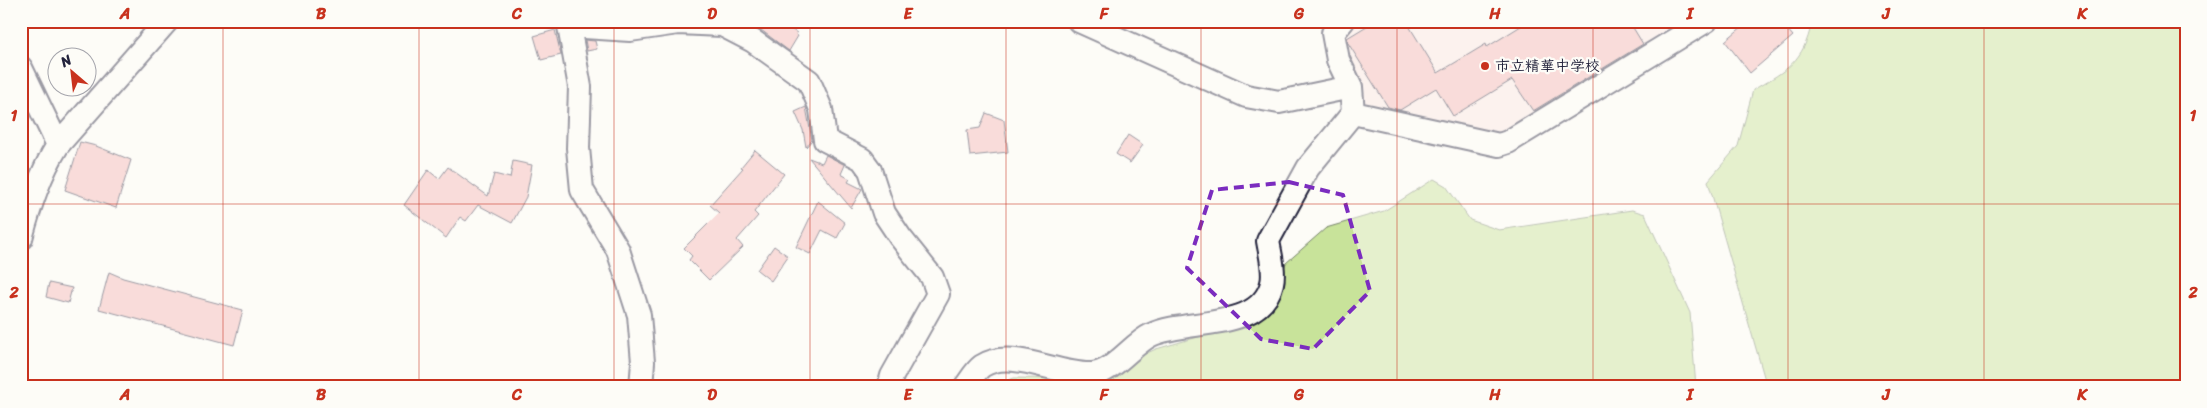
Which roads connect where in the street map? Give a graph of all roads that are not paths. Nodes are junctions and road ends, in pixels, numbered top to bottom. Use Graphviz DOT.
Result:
graph roads {
  1 [pos="167,21"];
  2 [pos="1079,21"];
  3 [pos="1343,21"];
  4 [pos="1706,21"];
  5 [pos="568,23"];
  6 [pos="21,68"];
  7 [pos="1351,87"];
  8 [pos="1352,113"];
  9 [pos="58,145"];
  10 [pos="21,238"];
  11 [pos="641,387"];
  12 [pos="889,387"];
  13 [pos="965,387"];
  1 -- 9 [label="street"];
  2 -- 7 [label="street"];
  3 -- 7 [label="street"];
  4 -- 8 [label="street"];
  5 -- 11 [label="street"];
  5 -- 12 [label="street"];
  6 -- 9 [label="street"];
  7 -- 8 [label="street"];
  8 -- 13 [label="street"];
  9 -- 10 [label="street"];
}
